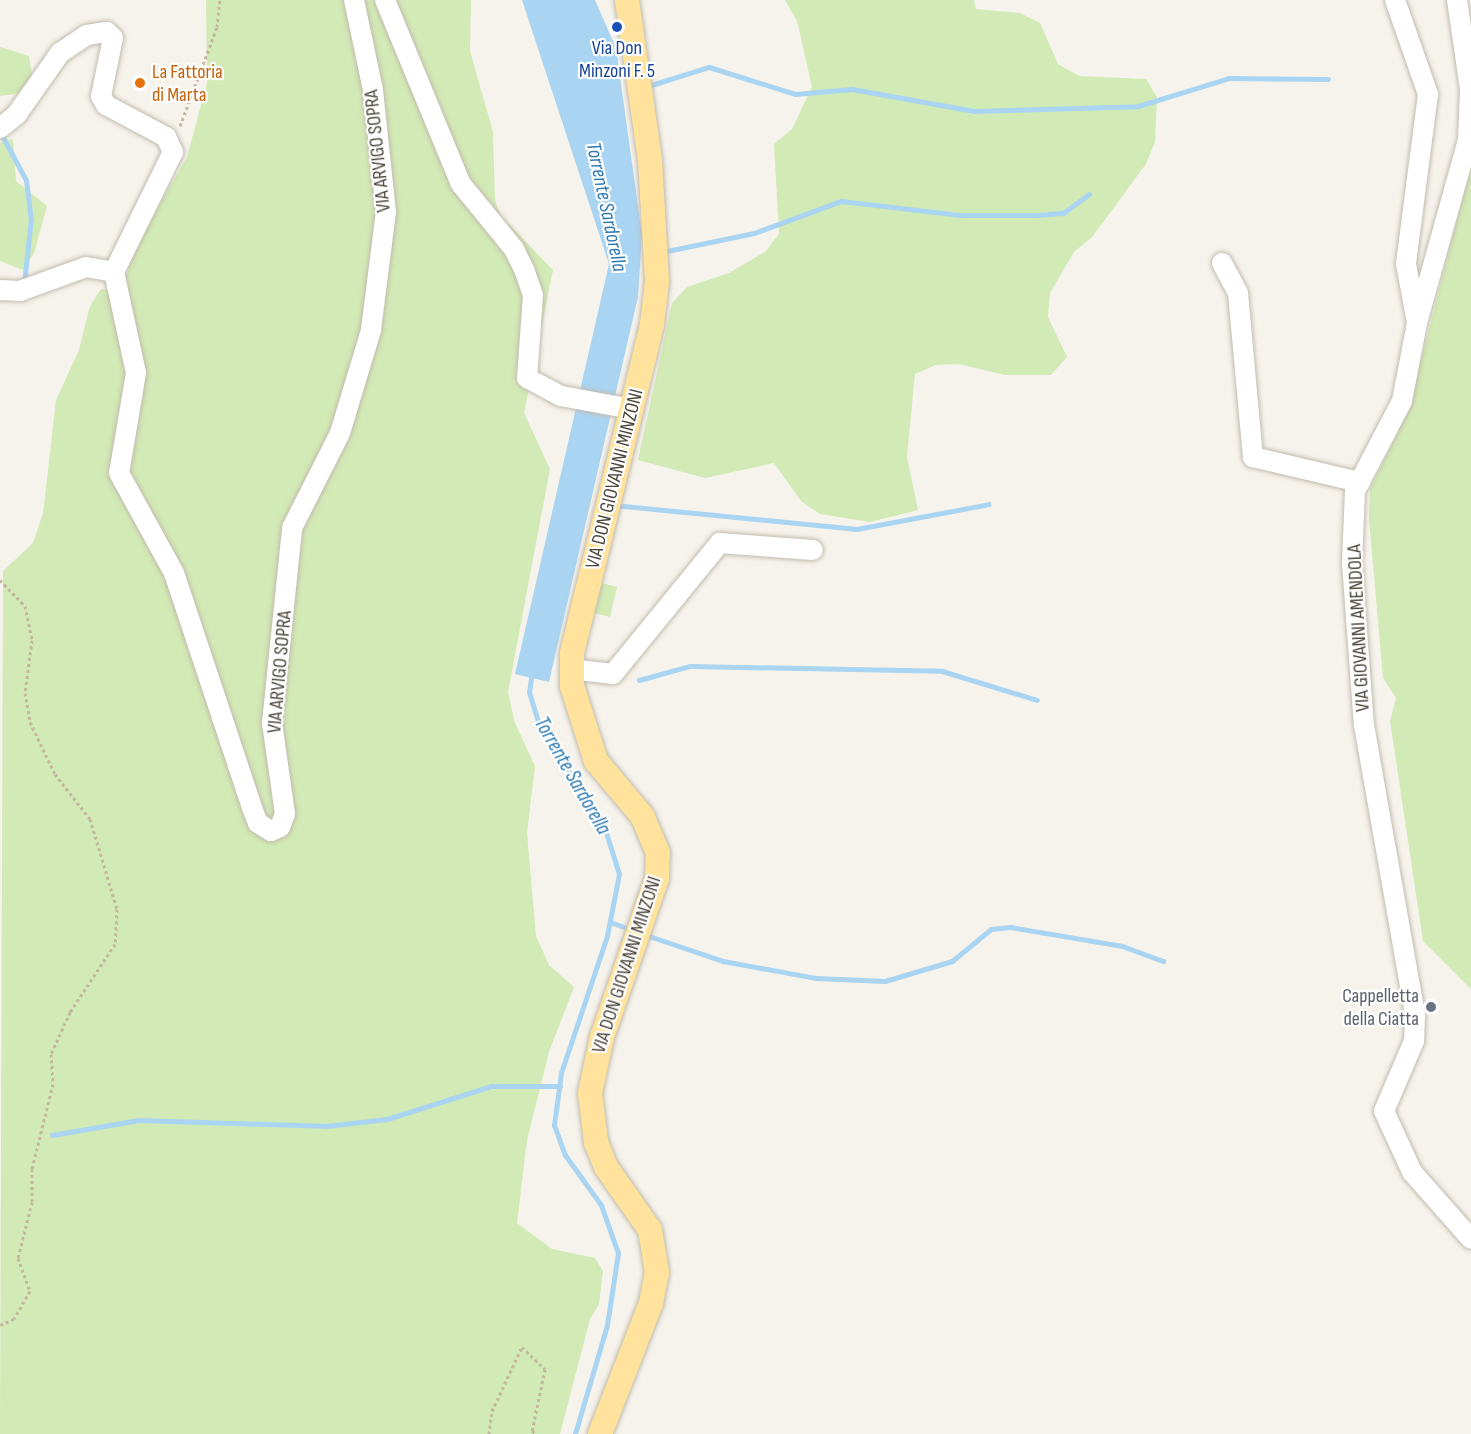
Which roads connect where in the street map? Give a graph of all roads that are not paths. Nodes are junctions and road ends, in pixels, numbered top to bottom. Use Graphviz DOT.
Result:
graph roads {
  1 [pos="354,0"];
  2 [pos="385,0"];
  3 [pos="627,0"];
  4 [pos="1395,0"];
  5 [pos="1457,0"];
  6 [pos="0,128"];
  7 [pos="1222,263"];
  8 [pos="114,272"];
  9 [pos="0,290"];
  10 [pos="1418,324"];
  11 [pos="627,409"];
  12 [pos="1360,482"];
  13 [pos="813,550"];
  14 [pos="571,669"];
  15 [pos="1471,1239"];
  16 [pos="600,1434"];
  1 -- 8 [label="street, VIA ARVIGO SOPRA"];
  2 -- 11 [label="street"];
  3 -- 11 [label="main road, VIA DON GIOVANNI MINZONI"];
  4 -- 10 [label="street"];
  5 -- 10 [label="street, VIA GIOVANNI AMENDOLA"];
  6 -- 8 [label="street"];
  7 -- 12 [label="street"];
  8 -- 9 [label="street"];
  10 -- 12 [label="street, VIA GIOVANNI AMENDOLA"];
  11 -- 14 [label="main road, VIA DON GIOVANNI MINZONI"];
  12 -- 15 [label="street, VIA GIOVANNI AMENDOLA"];
  13 -- 14 [label="street"];
  14 -- 16 [label="main road, VIA DON GIOVANNI MINZONI"];
}
